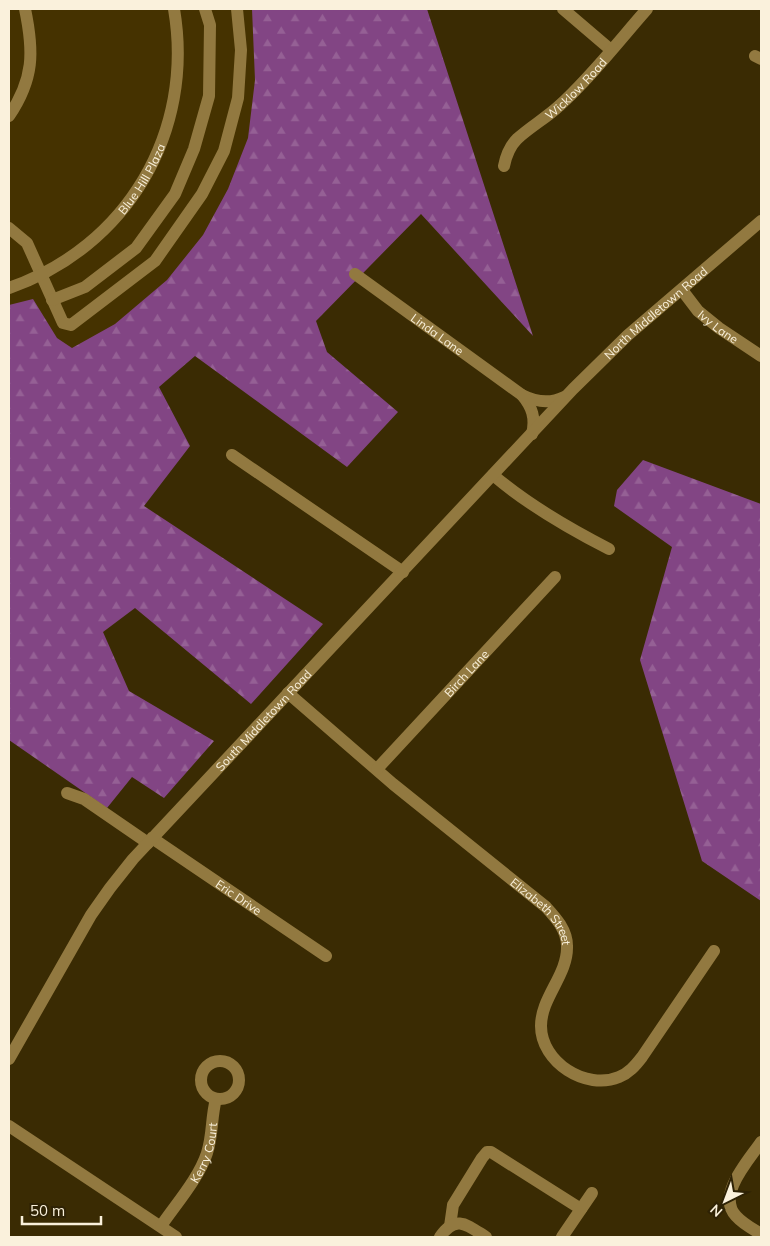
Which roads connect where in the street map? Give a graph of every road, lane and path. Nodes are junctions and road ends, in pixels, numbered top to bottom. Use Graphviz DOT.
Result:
graph roads {
  1 [pos="25,9"];
  2 [pos="174,9"];
  3 [pos="204,9"];
  4 [pos="237,9"];
  5 [pos="563,9"];
  6 [pos="647,9"];
  7 [pos="611,50"];
  8 [pos="9,116"];
  9 [pos="504,166"];
  10 [pos="761,221"];
  11 [pos="9,228"];
  12 [pos="355,274"];
  13 [pos="41,275"];
  14 [pos="10,283"];
  15 [pos="682,290"];
  16 [pos="52,300"];
  17 [pos="761,356"];
  18 [pos="522,396"];
  19 [pos="567,396"];
  20 [pos="555,409"];
  21 [pos="532,434"];
  22 [pos="232,455"];
  23 [pos="493,475"];
  24 [pos="609,549"];
  25 [pos="403,572"];
  26 [pos="555,577"];
  27 [pos="288,693"];
  28 [pos="377,770"];
  29 [pos="67,793"];
  30 [pos="150,840"];
  31 [pos="714,951"];
  32 [pos="326,956"];
  33 [pos="9,1059"];
  34 [pos="216,1099"];
  35 [pos="9,1126"];
  36 [pos="761,1142"];
  37 [pos="592,1193"];
  38 [pos="581,1209"];
  39 [pos="160,1226"];
  40 [pos="450,1226"];
  41 [pos="761,1234"];
  42 [pos="176,1237"];
  43 [pos="440,1237"];
  44 [pos="486,1237"];
  45 [pos="562,1237"];
  1 -- 8 [label="street"];
  2 -- 13 [label="street, Blue Hill Plaza"];
  3 -- 16 [label="street"];
  4 -- 16 [label="street"];
  5 -- 7 [label="street"];
  6 -- 7 [label="street, Wicklow Road"];
  7 -- 9 [label="street, Wicklow Road"];
  10 -- 15 [label="street, North Middletown Road"];
  11 -- 13 [label="street"];
  12 -- 18 [label="street, Linda Lane"];
  13 -- 14 [label="street, Blue Hill Plaza"];
  13 -- 16 [label="street"];
  15 -- 17 [label="street, Ivy Lane"];
  15 -- 19 [label="street, North Middletown Road"];
  18 -- 19 [label="street, Linda Lane"];
  18 -- 21 [label="street, Linda Lane"];
  19 -- 20 [label="street, North Middletown Road"];
  20 -- 21 [label="street, South Middletown Road"];
  21 -- 23 [label="street, South Middletown Road"];
  22 -- 25 [label="street"];
  23 -- 24 [label="street"];
  23 -- 25 [label="street, South Middletown Road"];
  25 -- 27 [label="street, South Middletown Road"];
  26 -- 28 [label="street, Birch Lane"];
  27 -- 28 [label="street, Elizabeth Street"];
  27 -- 30 [label="street, South Middletown Road"];
  28 -- 31 [label="street, Elizabeth Street"];
  29 -- 30 [label="street, Eric Drive"];
  30 -- 32 [label="street, Eric Drive"];
  30 -- 33 [label="street, South Middletown Road"];
  34 -- 39 [label="street, Kerry Court"];
  35 -- 39 [label="street"];
  36 -- 41 [label="street"];
  37 -- 38 [label="street"];
  38 -- 40 [label="street"];
  38 -- 45 [label="street"];
  39 -- 42 [label="street"];
  40 -- 43 [label="street"];
  40 -- 44 [label="street"];
}
